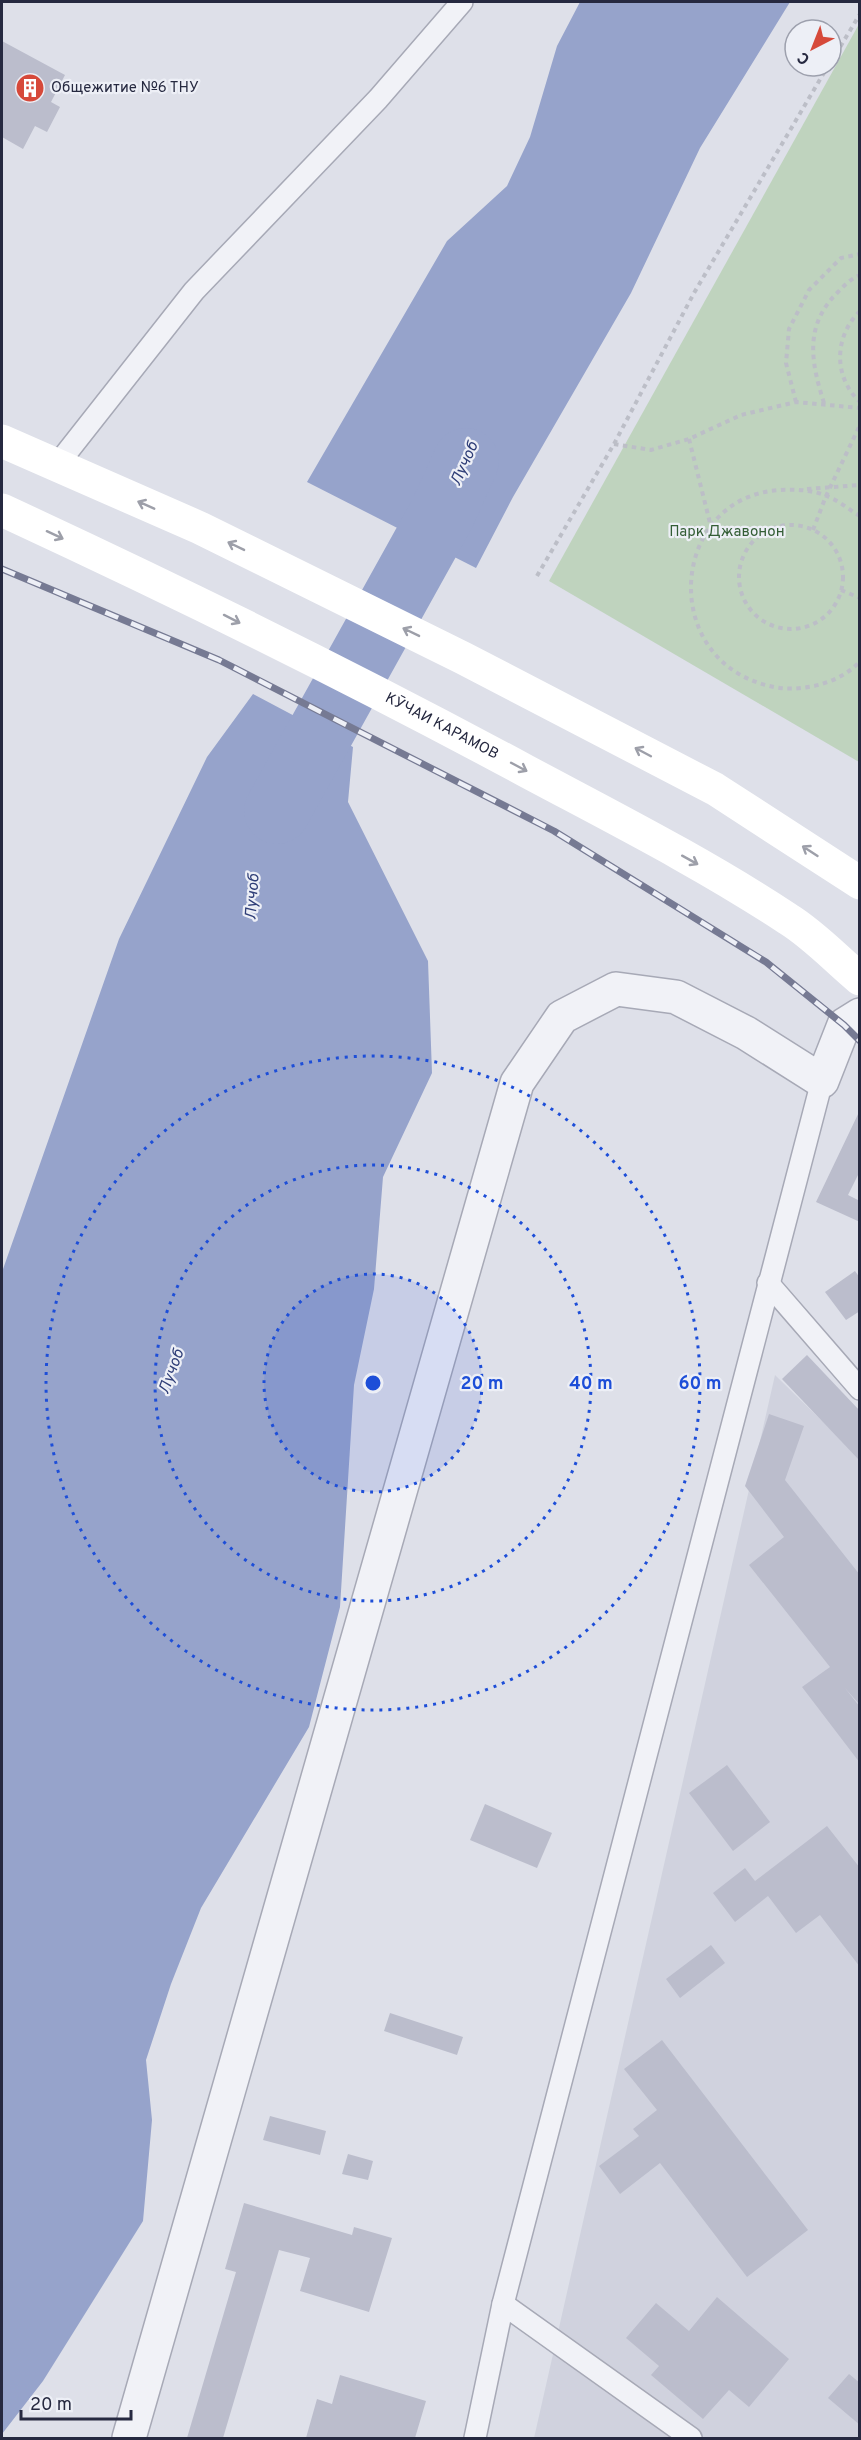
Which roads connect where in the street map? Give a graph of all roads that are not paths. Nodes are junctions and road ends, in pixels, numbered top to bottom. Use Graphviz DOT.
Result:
graph roads {
  1 [pos="462,2"];
  2 [pos="2,441"];
  3 [pos="57,465"];
  4 [pos="2,510"];
  5 [pos="860,883"];
  6 [pos="860,979"];
  7 [pos="860,1015"];
  8 [pos="822,1081"];
  9 [pos="768,1283"];
  10 [pos="860,1389"];
  11 [pos="503,2304"];
  12 [pos="129,2439"];
  13 [pos="475,2439"];
  14 [pos="690,2439"];
  1 -- 3 [label="lane"];
  2 -- 3 [label="main road"];
  5 -- 3 [label="main road, one-way"];
  4 -- 6 [label="main road, КӮЧАИ КАРАМОВ, one-way"];
  7 -- 8 [label="street"];
  8 -- 9 [label="lane"];
  8 -- 12 [label="street"];
  9 -- 10 [label="lane"];
  9 -- 11 [label="lane"];
  11 -- 13 [label="lane"];
  11 -- 14 [label="lane"];
}
